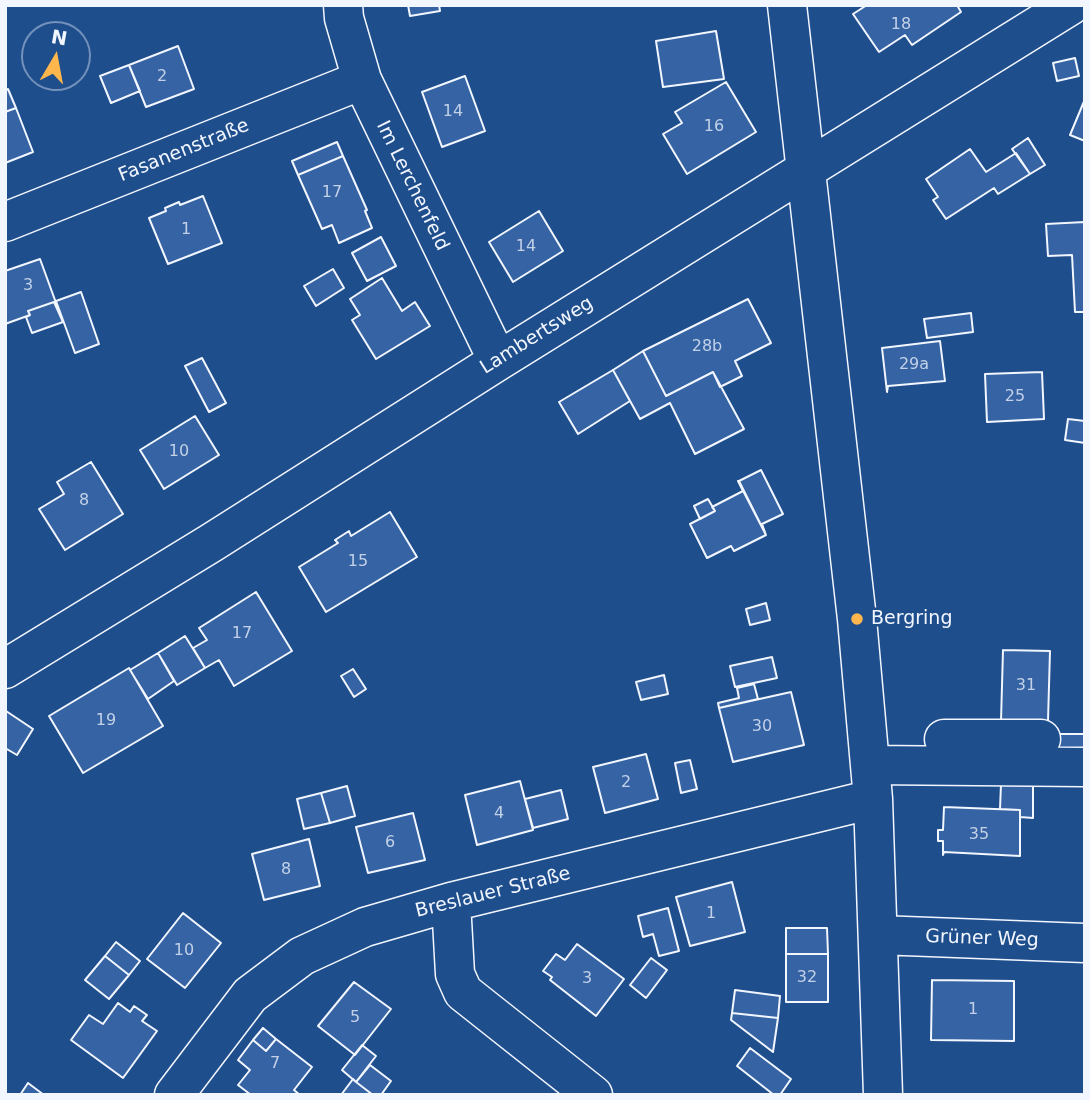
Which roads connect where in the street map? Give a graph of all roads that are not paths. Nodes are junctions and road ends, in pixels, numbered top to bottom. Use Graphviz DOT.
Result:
graph roads {
  1 [pos="343,5"];
  2 [pos="787,5"];
  3 [pos="1070,5"];
  4 [pos="362,80"];
  5 [pos="806,168"];
  6 [pos="5,222"];
  7 [pos="498,360"];
  8 [pos="5,669"];
  9 [pos="1041,739"];
  10 [pos="1085,767"];
  11 [pos="871,768"];
  12 [pos="451,902"];
  13 [pos="879,936"];
  14 [pos="1085,943"];
  15 [pos="174,1095"];
  16 [pos="593,1095"];
  17 [pos="883,1095"];
  1 -- 4 [label="street, Im Lerchenfeld"];
  2 -- 5 [label="street"];
  3 -- 5 [label="street, Lambertsweg"];
  4 -- 6 [label="street, Fasanenstraße"];
  4 -- 7 [label="street, Im Lerchenfeld"];
  5 -- 7 [label="street, Lambertsweg"];
  5 -- 11 [label="street"];
  7 -- 8 [label="street, Lambertsweg"];
  9 -- 11 [label="street"];
  10 -- 11 [label="street"];
  11 -- 12 [label="street, Breslauer Straße"];
  11 -- 13 [label="street"];
  12 -- 15 [label="street, Breslauer Straße"];
  12 -- 16 [label="street"];
  13 -- 14 [label="street, Grüner Weg"];
  13 -- 17 [label="street"];
}
